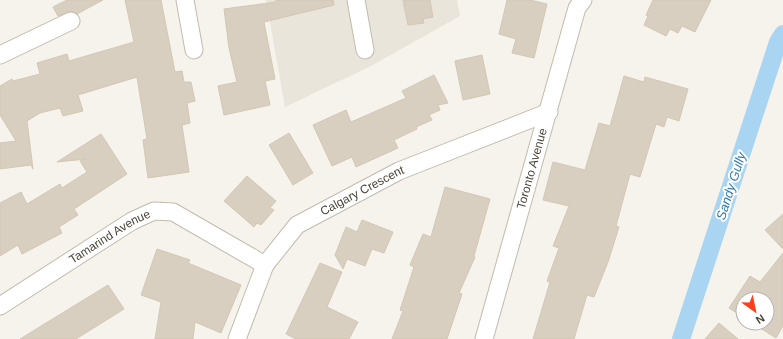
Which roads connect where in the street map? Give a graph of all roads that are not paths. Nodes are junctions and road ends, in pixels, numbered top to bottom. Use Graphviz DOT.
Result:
graph roads {
  1 [pos="185,0"];
  2 [pos="356,0"];
  3 [pos="583,0"];
  4 [pos="71,21"];
  5 [pos="194,50"];
  6 [pos="365,50"];
  7 [pos="0,54"];
  8 [pos="549,112"];
  9 [pos="265,266"];
  10 [pos="0,306"];
  11 [pos="237,339"];
  12 [pos="484,339"];
  1 -- 5 [label="street"];
  2 -- 6 [label="street"];
  3 -- 8 [label="street, Toronto Avenue"];
  4 -- 7 [label="street"];
  8 -- 9 [label="street, Calgary Crescent"];
  8 -- 12 [label="street, Toronto Avenue"];
  9 -- 10 [label="street, Tamarind Avenue"];
  9 -- 11 [label="street, Calgary Crescent"];
}
